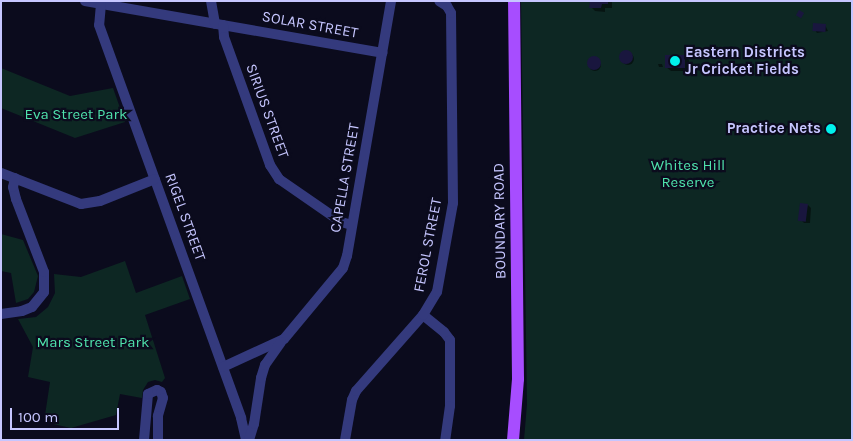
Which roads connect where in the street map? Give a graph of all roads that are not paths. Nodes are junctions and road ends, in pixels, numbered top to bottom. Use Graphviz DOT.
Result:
graph roads {
  1 [pos="86,1"];
  2 [pos="211,1"];
  3 [pos="391,1"];
  4 [pos="439,1"];
  5 [pos="514,1"];
  6 [pos="101,4"];
  7 [pos="219,24"];
  8 [pos="382,52"];
  9 [pos="1,173"];
  10 [pos="15,178"];
  11 [pos="155,179"];
  12 [pos="352,225"];
  13 [pos="1,314"];
  14 [pos="423,315"];
  15 [pos="284,339"];
  16 [pos="223,367"];
  17 [pos="144,440"];
  18 [pos="158,440"];
  19 [pos="247,440"];
  20 [pos="346,440"];
  21 [pos="445,440"];
  22 [pos="513,440"];
  1 -- 6 [label="street, SOLAR STREET"];
  2 -- 7 [label="street, SIRIUS STREET"];
  3 -- 8 [label="street, CAPELLA STREET"];
  4 -- 14 [label="street, FEROL STREET"];
  5 -- 22 [label="main road, BOUNDARY ROAD"];
  6 -- 7 [label="street, SOLAR STREET"];
  6 -- 11 [label="street, RIGEL STREET"];
  7 -- 8 [label="street, SOLAR STREET"];
  7 -- 12 [label="street, SIRIUS STREET"];
  8 -- 12 [label="street, CAPELLA STREET"];
  9 -- 10 [label="street"];
  10 -- 11 [label="street"];
  10 -- 13 [label="street"];
  11 -- 16 [label="street, RIGEL STREET"];
  12 -- 15 [label="street, CAPELLA STREET"];
  14 -- 20 [label="street, FEROL STREET"];
  14 -- 21 [label="street"];
  15 -- 16 [label="street, CAPELLA STREET"];
  15 -- 19 [label="street, CAPELLA STREET"];
  16 -- 19 [label="street, RIGEL STREET"];
  17 -- 18 [label="street"];
}
